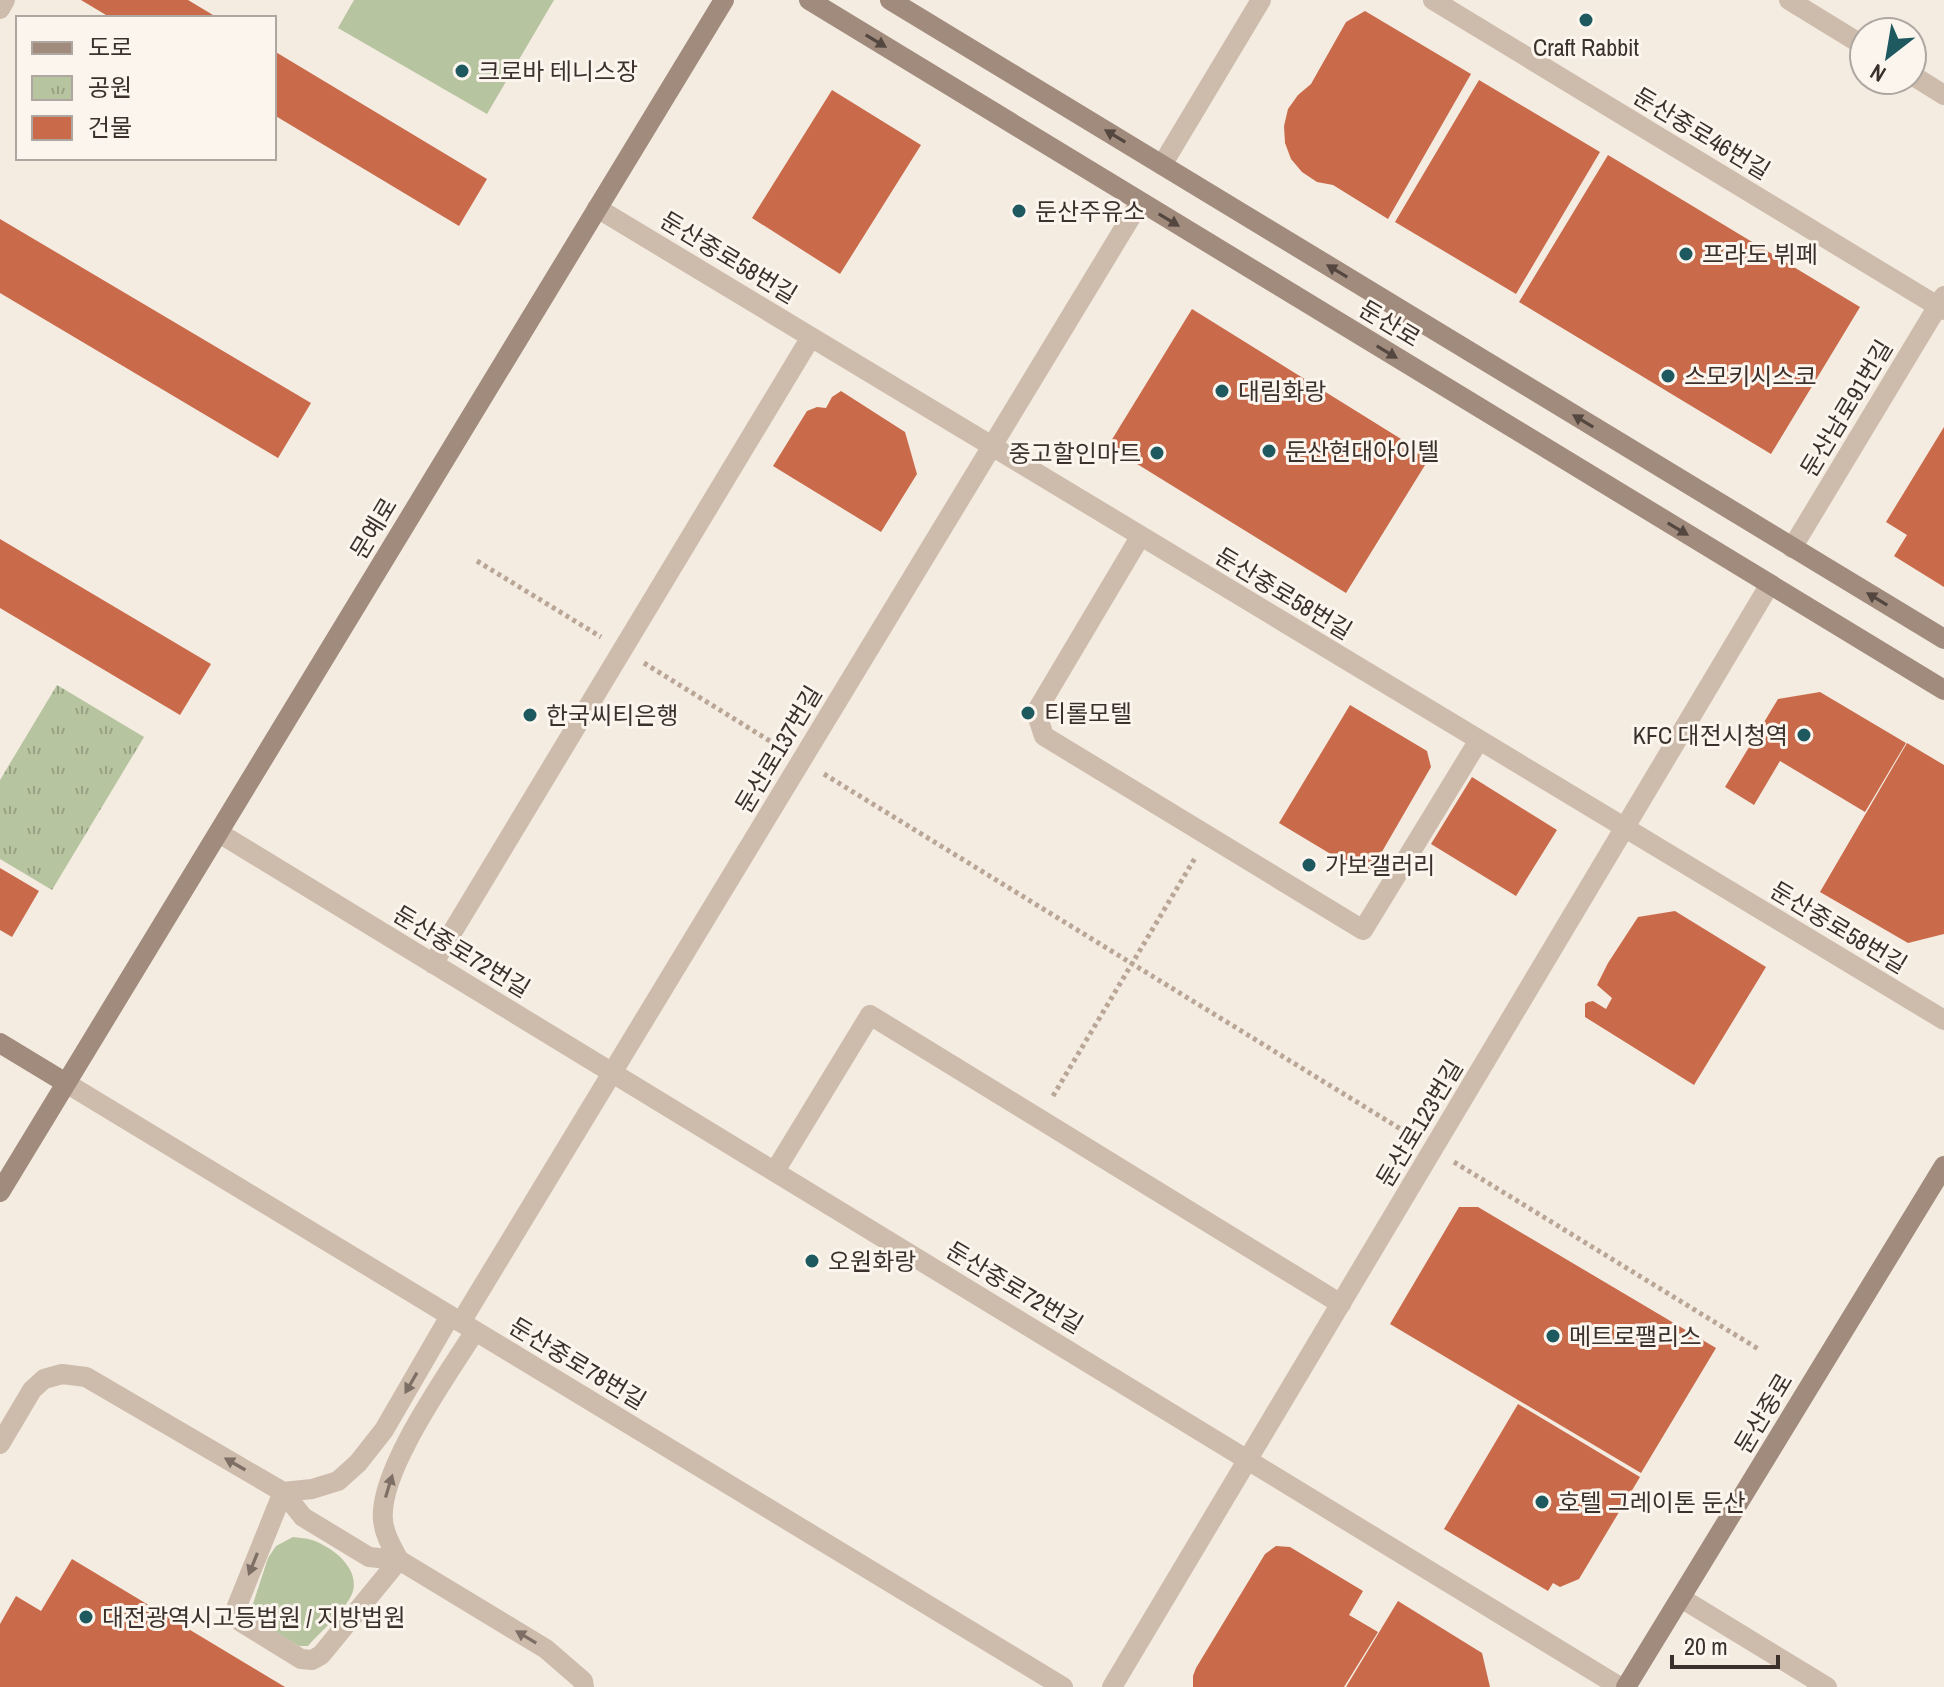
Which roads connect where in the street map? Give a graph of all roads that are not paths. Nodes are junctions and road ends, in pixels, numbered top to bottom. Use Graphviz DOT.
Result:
graph roads {
  1 [pos="5,0"];
  2 [pos="724,0"];
  3 [pos="809,0"];
  4 [pos="890,0"];
  5 [pos="1261,0"];
  6 [pos="1433,0"];
  7 [pos="1789,0"];
  8 [pos="1457,6"];
  9 [pos="0,9"];
  10 [pos="1848,36"];
  11 [pos="1162,165"];
  12 [pos="1140,202"];
  13 [pos="597,208"];
  14 [pos="1942,304"];
  15 [pos="811,337"];
  16 [pos="992,446"];
  17 [pos="1140,537"];
  18 [pos="1792,548"];
  19 [pos="1770,584"];
  20 [pos="1944,639"];
  21 [pos="1944,690"];
  22 [pos="1479,740"];
  23 [pos="1625,828"];
  24 [pos="219,833"];
  25 [pos="433,964"];
  26 [pos="1944,1020"];
  27 [pos="0,1043"];
  28 [pos="612,1073"];
  29 [pos="66,1083"];
  30 [pos="1944,1166"];
  31 [pos="775,1171"];
  32 [pos="0,1192"];
  33 [pos="1341,1304"];
  34 [pos="462,1323"];
  35 [pos="0,1444"];
  36 [pos="1248,1460"];
  37 [pos="283,1492"];
  38 [pos="399,1560"];
  39 [pos="1681,1598"];
  40 [pos="584,1687"];
  41 [pos="1063,1687"];
  42 [pos="1112,1687"];
  43 [pos="1623,1687"];
  44 [pos="1827,1687"];
  1 -- 9 [label="street"];
  2 -- 13 [label="main road, 문예로"];
  3 -- 12 [label="main road, 둔산로, one-way"];
  11 -- 4 [label="main road, 둔산로, one-way"];
  5 -- 11 [label="street"];
  6 -- 8 [label="street, 둔산중로46번길"];
  7 -- 10 [label="street"];
  8 -- 14 [label="street, 둔산중로46번길"];
  18 -- 11 [label="main road, 둔산로, one-way"];
  12 -- 16 [label="street, 둔산로137번길"];
  12 -- 19 [label="main road, 둔산로, one-way"];
  13 -- 15 [label="street, 둔산중로58번길"];
  13 -- 24 [label="main road, 문예로"];
  14 -- 18 [label="street, 둔산남로91번길"];
  15 -- 16 [label="street, 둔산중로58번길"];
  15 -- 25 [label="street"];
  16 -- 17 [label="street, 둔산중로58번길"];
  16 -- 28 [label="street, 둔산로137번길"];
  17 -- 22 [label="street, 둔산중로58번길"];
  17 -- 22 [label="street"];
  20 -- 18 [label="main road, 둔산로, one-way"];
  19 -- 21 [label="main road, 둔산로"];
  19 -- 23 [label="street, 둔산로123번길"];
  22 -- 23 [label="street, 둔산중로58번길"];
  23 -- 26 [label="street, 둔산중로58번길"];
  23 -- 33 [label="street, 둔산로123번길"];
  24 -- 25 [label="street, 둔산중로72번길"];
  24 -- 29 [label="main road, 문예로"];
  25 -- 28 [label="street, 둔산중로72번길"];
  27 -- 29 [label="main road"];
  28 -- 31 [label="street, 둔산중로72번길"];
  28 -- 34 [label="street, 둔산로137번길"];
  29 -- 32 [label="main road, 문예로"];
  29 -- 34 [label="street, 둔산중로78번길"];
  30 -- 39 [label="main road, 둔산중로"];
  31 -- 33 [label="street"];
  31 -- 36 [label="street, 둔산중로72번길"];
  33 -- 36 [label="street, 둔산로123번길"];
  34 -- 37 [label="street, one-way"];
  38 -- 34 [label="street, one-way"];
  34 -- 41 [label="street, 둔산중로78번길"];
  37 -- 35 [label="street, one-way"];
  36 -- 42 [label="street, 둔산로123번길"];
  36 -- 43 [label="street, 둔산중로72번길"];
  37 -- 38 [label="street"];
  37 -- 38 [label="street, one-way"];
  40 -- 38 [label="street, one-way"];
  39 -- 43 [label="main road, 둔산중로"];
  39 -- 44 [label="street"];
}
